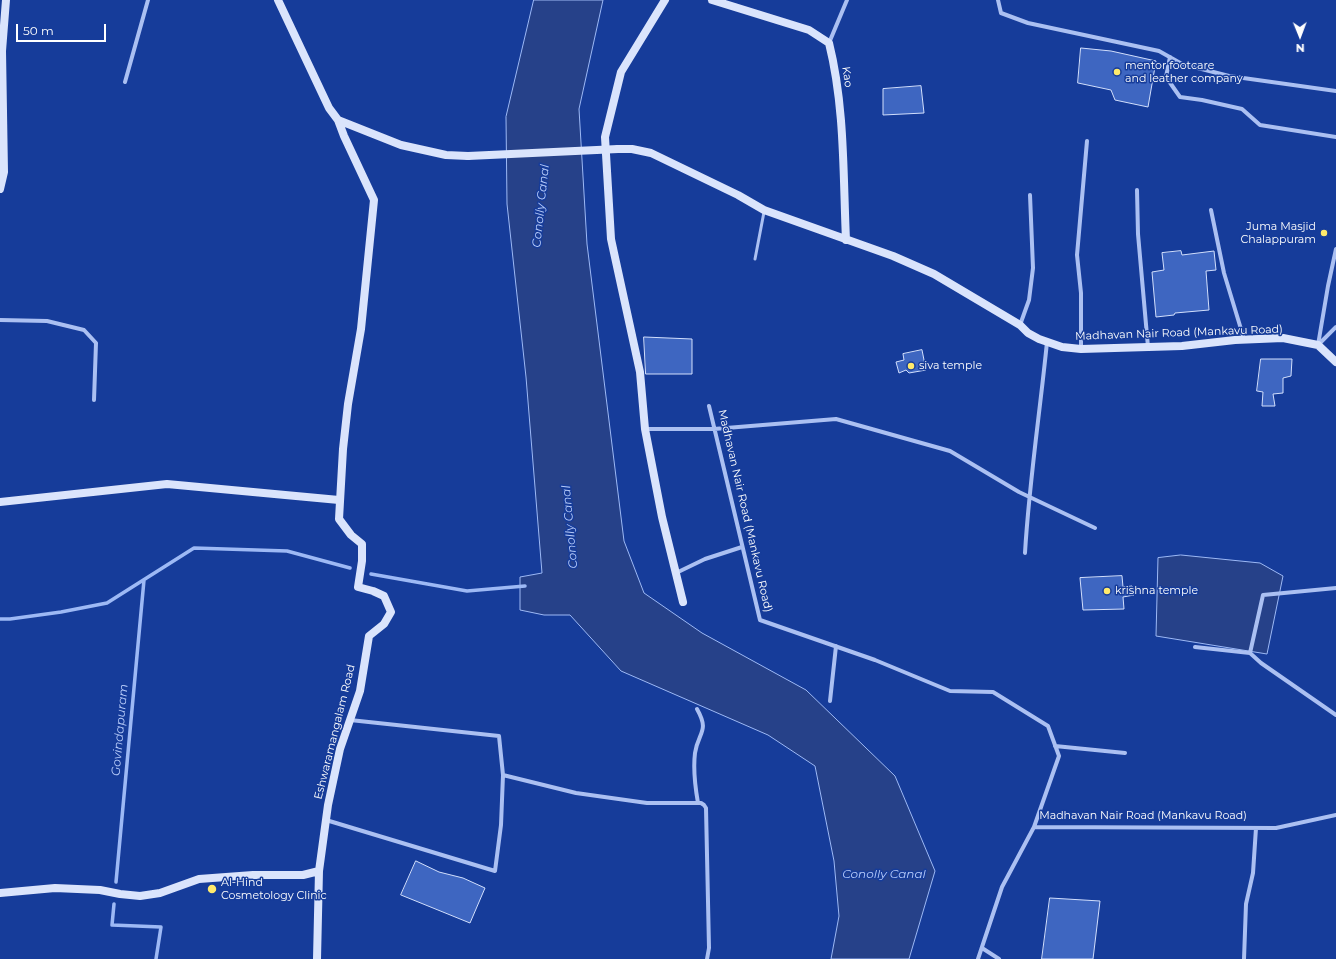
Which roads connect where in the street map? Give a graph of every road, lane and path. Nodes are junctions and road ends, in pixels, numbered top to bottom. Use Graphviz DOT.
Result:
graph roads {
  1 [pos="6,0"];
  2 [pos="148,0"];
  3 [pos="278,0"];
  4 [pos="665,0"];
  5 [pos="712,0"];
  6 [pos="847,0"];
  7 [pos="998,0"];
  8 [pos="829,42"];
  9 [pos="1,51"];
  10 [pos="1170,57"];
  11 [pos="125,82"];
  12 [pos="1336,91"];
  13 [pos="338,120"];
  14 [pos="1336,137"];
  15 [pos="1087,141"];
  16 [pos="0,189"];
  17 [pos="1137,190"];
  18 [pos="1030,195"];
  19 [pos="764,210"];
  20 [pos="1211,210"];
  21 [pos="846,240"];
  22 [pos="1336,249"];
  23 [pos="754,259"];
  24 [pos="0,320"];
  25 [pos="1020,324"];
  26 [pos="1336,327"];
  27 [pos="1244,340"];
  28 [pos="1047,342"];
  29 [pos="1318,345"];
  30 [pos="1148,347"];
  31 [pos="1081,349"];
  32 [pos="1336,362"];
  33 [pos="94,400"];
  34 [pos="709,406"];
  35 [pos="645,429"];
  36 [pos="714,429"];
  37 [pos="1029,495"];
  38 [pos="339,500"];
  39 [pos="0,502"];
  40 [pos="1095,528"];
  41 [pos="742,547"];
  42 [pos="1025,553"];
  43 [pos="676,573"];
  44 [pos="1336,588"];
  45 [pos="684,602"];
  46 [pos="836,646"];
  47 [pos="1195,647"];
  48 [pos="1250,653"];
  49 [pos="830,701"];
  50 [pos="697,709"];
  51 [pos="1336,715"];
  52 [pos="350,720"];
  53 [pos="1055,746"];
  54 [pos="1125,753"];
  55 [pos="504,775"];
  56 [pos="698,803"];
  57 [pos="1336,815"];
  58 [pos="326,820"];
  59 [pos="1034,827"];
  60 [pos="1256,828"];
  61 [pos="319,871"];
  62 [pos="0,893"];
  63 [pos="982,948"];
  64 [pos="316,959"];
  65 [pos="706,959"];
  66 [pos="978,959"];
  67 [pos="1000,959"];
  68 [pos="1244,959"];
  1 -- 9 [label="street"];
  2 -- 11 [label="street"];
  3 -- 13 [label="street"];
  4 -- 35 [label="street"];
  5 -- 8 [label="street"];
  6 -- 8 [label="street"];
  7 -- 10 [label="street"];
  8 -- 21 [label="street, Kao"];
  9 -- 16 [label="street"];
  10 -- 12 [label="street"];
  10 -- 14 [label="street"];
  13 -- 19 [label="street, Madhavan Nair Road (Mankavu Road), bridge"];
  13 -- 38 [label="street"];
  15 -- 31 [label="street"];
  17 -- 30 [label="street"];
  18 -- 25 [label="street"];
  19 -- 21 [label="street, Madhavan Nair Road (Mankavu Road)"];
  19 -- 23 [label="lane"];
  20 -- 27 [label="street"];
  21 -- 25 [label="street, Madhavan Nair Road (Mankavu Road)"];
  22 -- 29 [label="street"];
  24 -- 33 [label="street"];
  25 -- 28 [label="street, Madhavan Nair Road (Mankavu Road)"];
  26 -- 29 [label="street"];
  27 -- 29 [label="street, Madhavan Nair Road (Mankavu Road)"];
  27 -- 30 [label="street, Madhavan Nair Road (Mankavu Road)"];
  28 -- 31 [label="street, Madhavan Nair Road (Mankavu Road)"];
  28 -- 37 [label="street"];
  29 -- 32 [label="street"];
  30 -- 31 [label="street, Madhavan Nair Road (Mankavu Road)"];
  34 -- 36 [label="street, Madhavan Nair Road (Mankavu Road)"];
  35 -- 36 [label="street"];
  35 -- 43 [label="street"];
  36 -- 37 [label="street"];
  36 -- 41 [label="street, Madhavan Nair Road (Mankavu Road)"];
  37 -- 40 [label="street"];
  37 -- 42 [label="street"];
  38 -- 39 [label="street"];
  38 -- 52 [label="street, Eshwaramangalam Road"];
  41 -- 43 [label="street"];
  41 -- 46 [label="street, Madhavan Nair Road (Mankavu Road)"];
  43 -- 45 [label="street"];
  44 -- 48 [label="street"];
  46 -- 49 [label="street"];
  46 -- 53 [label="street, Madhavan Nair Road (Mankavu Road)"];
  47 -- 48 [label="street"];
  48 -- 51 [label="street"];
  50 -- 56 [label="street"];
  52 -- 55 [label="street"];
  52 -- 58 [label="street, Eshwaramangalam Road"];
  53 -- 54 [label="street"];
  53 -- 59 [label="street, Madhavan Nair Road (Mankavu Road)"];
  55 -- 56 [label="street"];
  55 -- 58 [label="street"];
  56 -- 65 [label="street"];
  57 -- 60 [label="street, Madhavan Nair Road (Mankavu Road)"];
  58 -- 61 [label="street, Eshwaramangalam Road"];
  59 -- 60 [label="street, Madhavan Nair Road (Mankavu Road)"];
  59 -- 63 [label="street"];
  60 -- 68 [label="street"];
  61 -- 62 [label="street"];
  61 -- 64 [label="street, Eshwaramangalam Road"];
  63 -- 66 [label="street"];
  63 -- 67 [label="street"];
}
